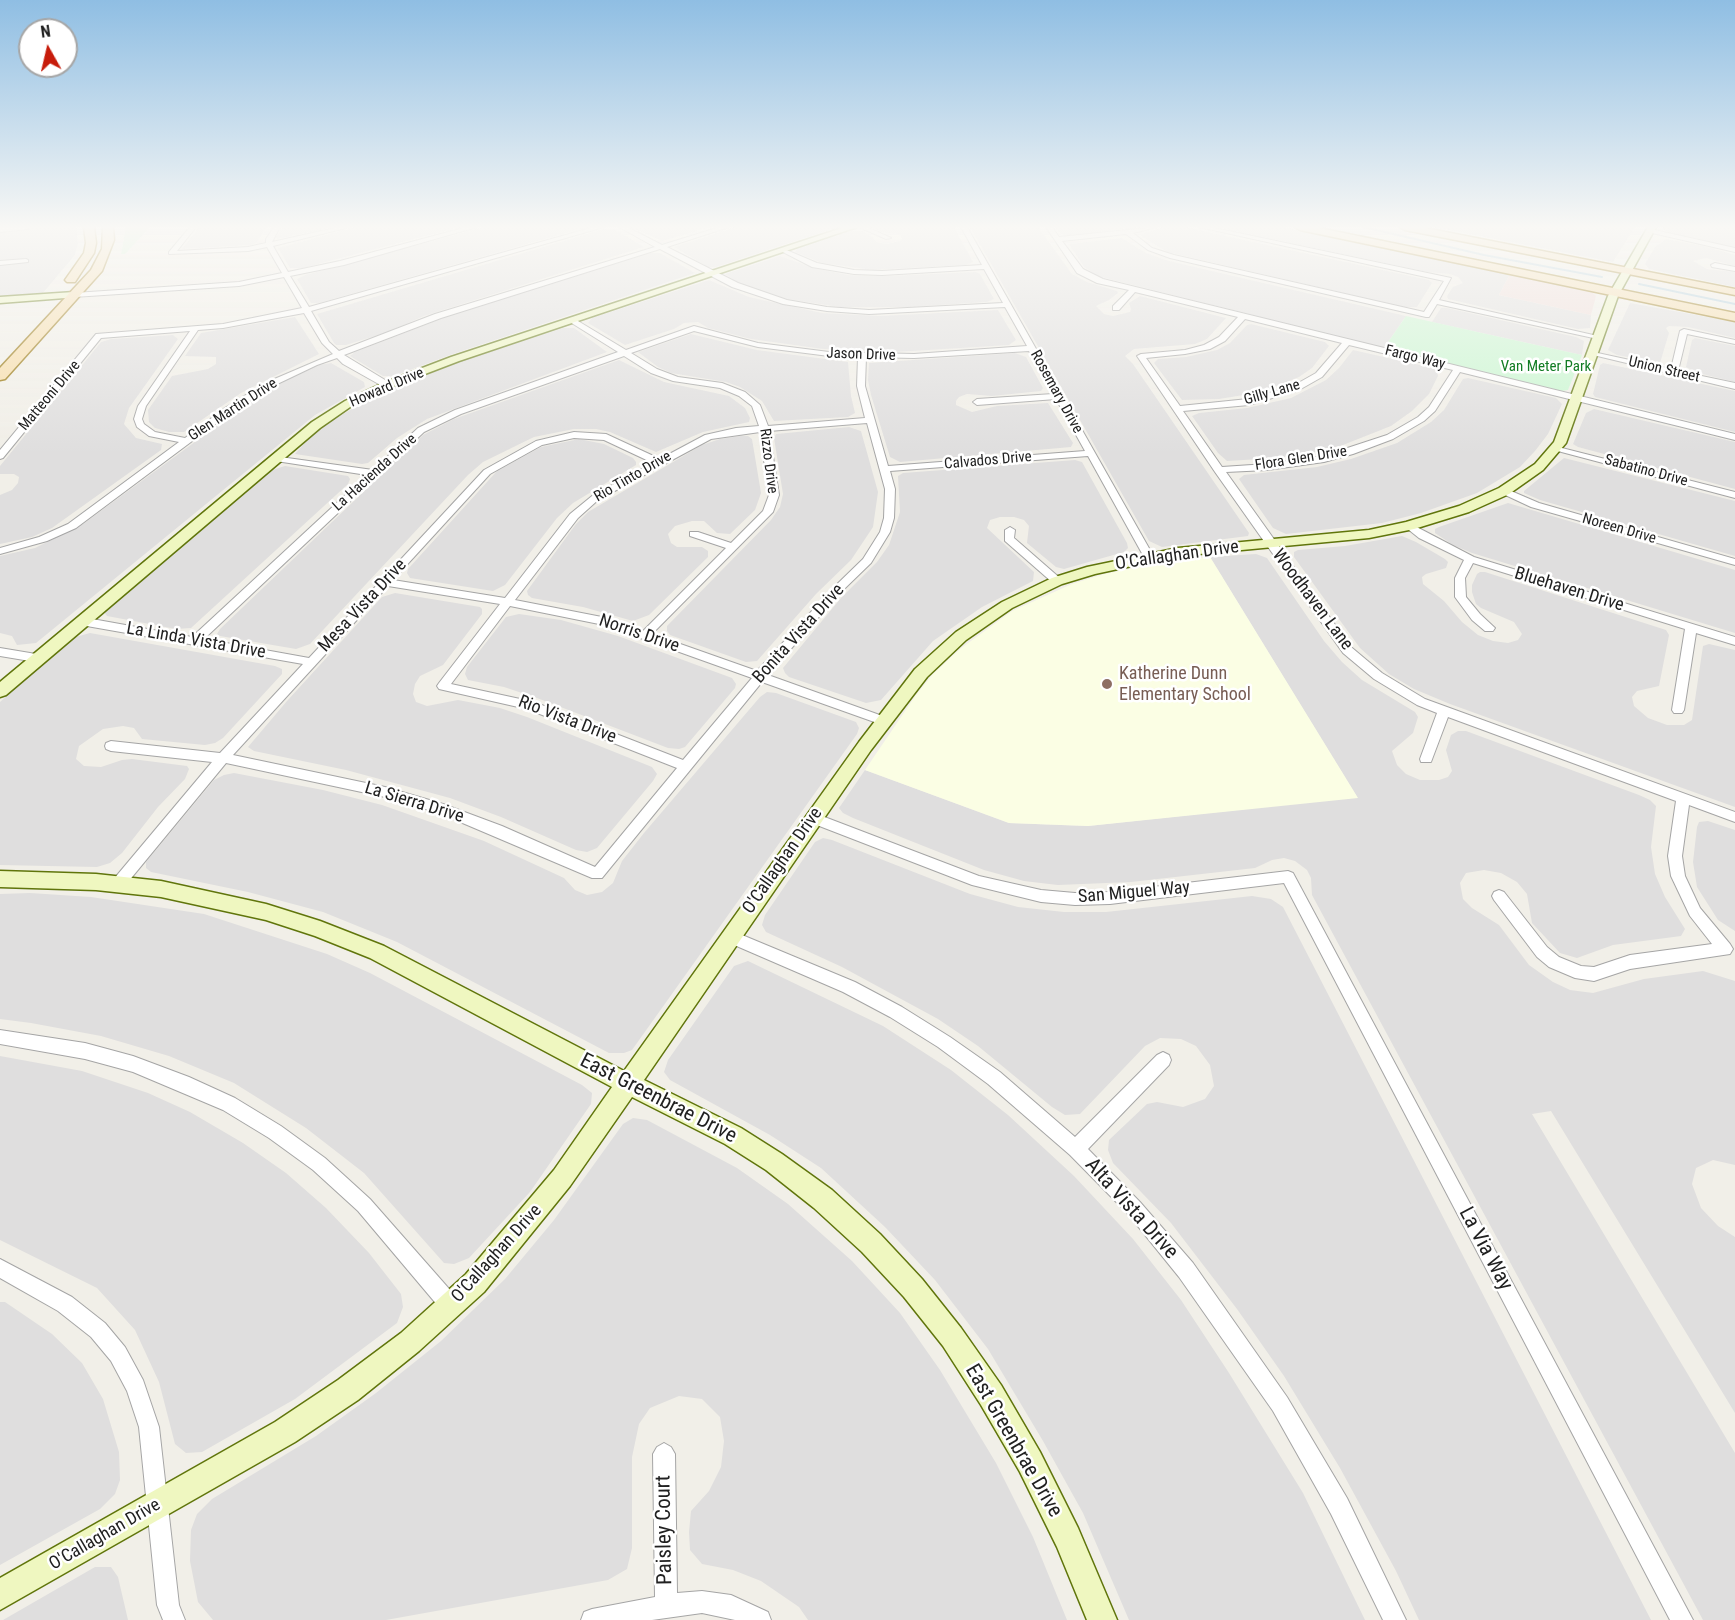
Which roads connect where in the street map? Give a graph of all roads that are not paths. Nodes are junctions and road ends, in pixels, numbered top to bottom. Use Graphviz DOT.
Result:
graph roads {
  1 [pos="51,303"];
  2 [pos="68,303"];
  3 [pos="302,303"];
  4 [pos="332,303"];
  5 [pos="481,303"];
  6 [pos="626,303"];
  7 [pos="795,303"];
  8 [pos="1121,303"];
  9 [pos="1189,303"];
  10 [pos="1372,303"];
  11 [pos="1434,303"];
  12 [pos="1442,303"];
  13 [pos="1612,303"];
  14 [pos="1666,303"];
  15 [pos="1008,305"];
  16 [pos="1116,308"];
  17 [pos="306,310"];
  18 [pos="38,316"];
  19 [pos="1244,316"];
  20 [pos="1735,317"];
  21 [pos="573,320"];
  22 [pos="694,328"];
  23 [pos="195,329"];
  24 [pos="1598,337"];
  25 [pos="1347,342"];
  26 [pos="1735,342"];
  27 [pos="1032,348"];
  28 [pos="625,352"];
  29 [pos="336,354"];
  30 [pos="1593,354"];
  31 [pos="862,356"];
  32 [pos="1458,369"];
  33 [pos="1674,372"];
  34 [pos="0,376"];
  35 [pos="387,385"];
  36 [pos="1735,386"];
  37 [pos="1059,396"];
  38 [pos="1576,398"];
  39 [pos="977,402"];
  40 [pos="1178,409"];
  41 [pos="870,420"];
  42 [pos="764,428"];
  43 [pos="1735,437"];
  44 [pos="186,441"];
  45 [pos="1557,448"];
  46 [pos="1090,453"];
  47 [pos="0,456"];
  48 [pos="276,458"];
  49 [pos="659,462"];
  50 [pos="885,469"];
  51 [pos="1218,470"];
  52 [pos="373,472"];
  53 [pos="1504,491"];
  54 [pos="1735,495"];
  55 [pos="1409,526"];
  56 [pos="1010,530"];
  57 [pos="694,534"];
  58 [pos="1270,544"];
  59 [pos="734,547"];
  60 [pos="0,551"];
  61 [pos="1149,557"];
  62 [pos="1470,559"];
  63 [pos="1735,562"];
  64 [pos="1057,581"];
  65 [pos="385,582"];
  66 [pos="508,602"];
  67 [pos="81,621"];
  68 [pos="1691,627"];
  69 [pos="1489,628"];
  70 [pos="645,635"];
  71 [pos="195,641"];
  72 [pos="1735,641"];
  73 [pos="0,652"];
  74 [pos="36,658"];
  75 [pos="311,662"];
  76 [pos="759,676"];
  77 [pos="443,686"];
  78 [pos="0,691"];
  79 [pos="1678,710"];
  80 [pos="1444,711"];
  81 [pos="884,721"];
  82 [pos="111,746"];
  83 [pos="223,758"];
  84 [pos="1426,759"];
  85 [pos="687,767"];
  86 [pos="1683,798"];
  87 [pos="1735,817"];
  88 [pos="814,818"];
  89 [pos="597,874"];
  90 [pos="1288,877"];
  91 [pos="0,879"];
  92 [pos="118,884"];
  93 [pos="1499,896"];
  94 [pos="730,936"];
  95 [pos="0,1037"];
  96 [pos="1163,1060"];
  97 [pos="627,1084"];
  98 [pos="1076,1149"];
  99 [pos="0,1268"];
  100 [pos="451,1306"];
  101 [pos="664,1454"];
  102 [pos="157,1506"];
  103 [pos="0,1595"];
  104 [pos="666,1606"];
  105 [pos="174,1620"];
  106 [pos="592,1620"];
  107 [pos="760,1620"];
  108 [pos="1102,1620"];
  109 [pos="1395,1620"];
  110 [pos="1682,1620"];
  1 -- 18 [label="main road"];
  2 -- 34 [label="main road"];
  3 -- 17 [label="street"];
  4 -- 17 [label="street"];
  5 -- 29 [label="street, Glen Martin Drive"];
  6 -- 21 [label="street, Howard Drive"];
  7 -- 15 [label="street"];
  8 -- 16 [label="street"];
  9 -- 19 [label="street, Fargo Way"];
  10 -- 11 [label="street"];
  12 -- 24 [label="street"];
  13 -- 24 [label="street, O'Callaghan Drive"];
  14 -- 20 [label="main road"];
  15 -- 27 [label="street, Rosemary Drive"];
  17 -- 23 [label="street"];
  17 -- 29 [label="street"];
  19 -- 25 [label="street, Fargo Way"];
  19 -- 40 [label="street, Woodhaven Lane"];
  21 -- 28 [label="street, Rizzo Drive"];
  21 -- 35 [label="street, Howard Drive"];
  22 -- 28 [label="street, La Hacienda Drive"];
  22 -- 31 [label="street, Jason Drive"];
  23 -- 44 [label="street"];
  23 -- 47 [label="street, Matteoni Drive"];
  24 -- 30 [label="street, O'Callaghan Drive"];
  25 -- 32 [label="street, Fargo Way"];
  25 -- 40 [label="street, Gilly Lane"];
  26 -- 33 [label="street"];
  27 -- 31 [label="street, Jason Drive"];
  27 -- 37 [label="street, Rosemary Drive"];
  28 -- 42 [label="street, Rizzo Drive"];
  28 -- 52 [label="street, La Hacienda Drive"];
  29 -- 35 [label="street"];
  29 -- 44 [label="street, Glen Martin Drive"];
  30 -- 33 [label="street, Union Street"];
  30 -- 38 [label="street, O'Callaghan Drive"];
  31 -- 41 [label="street, Bonita Vista Drive"];
  32 -- 38 [label="street, Fargo Way"];
  32 -- 51 [label="street, Flora Glen Drive"];
  33 -- 36 [label="street, Union Street"];
  35 -- 48 [label="street, Howard Drive"];
  37 -- 39 [label="street"];
  37 -- 46 [label="street, Rosemary Drive"];
  38 -- 43 [label="street, Fargo Way"];
  38 -- 45 [label="street, O'Callaghan Drive"];
  40 -- 51 [label="street, Woodhaven Lane"];
  41 -- 42 [label="street, Rio Tinto Drive"];
  41 -- 50 [label="street, Bonita Vista Drive"];
  42 -- 49 [label="street, Rio Tinto Drive"];
  42 -- 59 [label="street, Rizzo Drive"];
  44 -- 60 [label="street, Glen Martin Drive"];
  45 -- 53 [label="street, O'Callaghan Drive"];
  45 -- 54 [label="street, Sabatino Drive"];
  46 -- 50 [label="street, Calvados Drive"];
  46 -- 61 [label="street, Rosemary Drive"];
  48 -- 52 [label="street"];
  48 -- 67 [label="street, Howard Drive"];
  49 -- 65 [label="street, Mesa Vista Drive"];
  49 -- 66 [label="street, Rio Tinto Drive"];
  50 -- 76 [label="street, Bonita Vista Drive"];
  51 -- 58 [label="street, Woodhaven Lane"];
  52 -- 71 [label="street, La Hacienda Drive"];
  53 -- 55 [label="street, O'Callaghan Drive"];
  53 -- 63 [label="street, Noreen Drive"];
  55 -- 58 [label="street, O'Callaghan Drive"];
  55 -- 62 [label="street, Bluehaven Drive"];
  56 -- 64 [label="street"];
  57 -- 59 [label="street"];
  58 -- 61 [label="street, O'Callaghan Drive"];
  58 -- 80 [label="street, Woodhaven Lane"];
  59 -- 70 [label="street, Rizzo Drive"];
  61 -- 64 [label="street, O'Callaghan Drive"];
  62 -- 68 [label="street, Bluehaven Drive"];
  62 -- 69 [label="street"];
  64 -- 81 [label="street, O'Callaghan Drive"];
  65 -- 66 [label="street, Norris Drive"];
  65 -- 75 [label="street, Mesa Vista Drive"];
  66 -- 70 [label="street, Norris Drive"];
  66 -- 77 [label="street, Rio Tinto Drive"];
  67 -- 71 [label="street, La Linda Vista Drive"];
  67 -- 74 [label="street, Howard Drive"];
  68 -- 72 [label="street, Bluehaven Drive"];
  68 -- 79 [label="street"];
  70 -- 76 [label="street, Norris Drive"];
  71 -- 75 [label="street, La Linda Vista Drive"];
  73 -- 74 [label="street"];
  74 -- 78 [label="street, Howard Drive"];
  75 -- 83 [label="street, Mesa Vista Drive"];
  76 -- 81 [label="street, Norris Drive"];
  76 -- 85 [label="street, Bonita Vista Drive"];
  77 -- 85 [label="street, Rio Vista Drive"];
  80 -- 84 [label="street"];
  80 -- 86 [label="street, Woodhaven Lane"];
  81 -- 88 [label="street, O'Callaghan Drive"];
  82 -- 83 [label="street, La Sierra Drive"];
  83 -- 89 [label="street, La Sierra Drive"];
  83 -- 92 [label="street, Mesa Vista Drive"];
  85 -- 89 [label="street, Bonita Vista Drive"];
  86 -- 87 [label="street, Woodhaven Lane"];
  86 -- 93 [label="street"];
  88 -- 90 [label="street, San Miguel Way"];
  88 -- 94 [label="street, O'Callaghan Drive"];
  90 -- 110 [label="street, La Via Way"];
  91 -- 92 [label="street, East Greenbrae Drive"];
  92 -- 97 [label="street, East Greenbrae Drive"];
  94 -- 97 [label="street, O'Callaghan Drive"];
  94 -- 98 [label="street, Alta Vista Drive"];
  95 -- 100 [label="street"];
  96 -- 98 [label="street"];
  97 -- 100 [label="street, O'Callaghan Drive"];
  97 -- 108 [label="street, East Greenbrae Drive"];
  98 -- 109 [label="street, Alta Vista Drive"];
  99 -- 102 [label="street"];
  100 -- 102 [label="street, O'Callaghan Drive"];
  101 -- 104 [label="street, Paisley Court"];
  102 -- 103 [label="street, O'Callaghan Drive"];
  102 -- 105 [label="street"];
  104 -- 106 [label="street"];
  104 -- 107 [label="street"];
}
